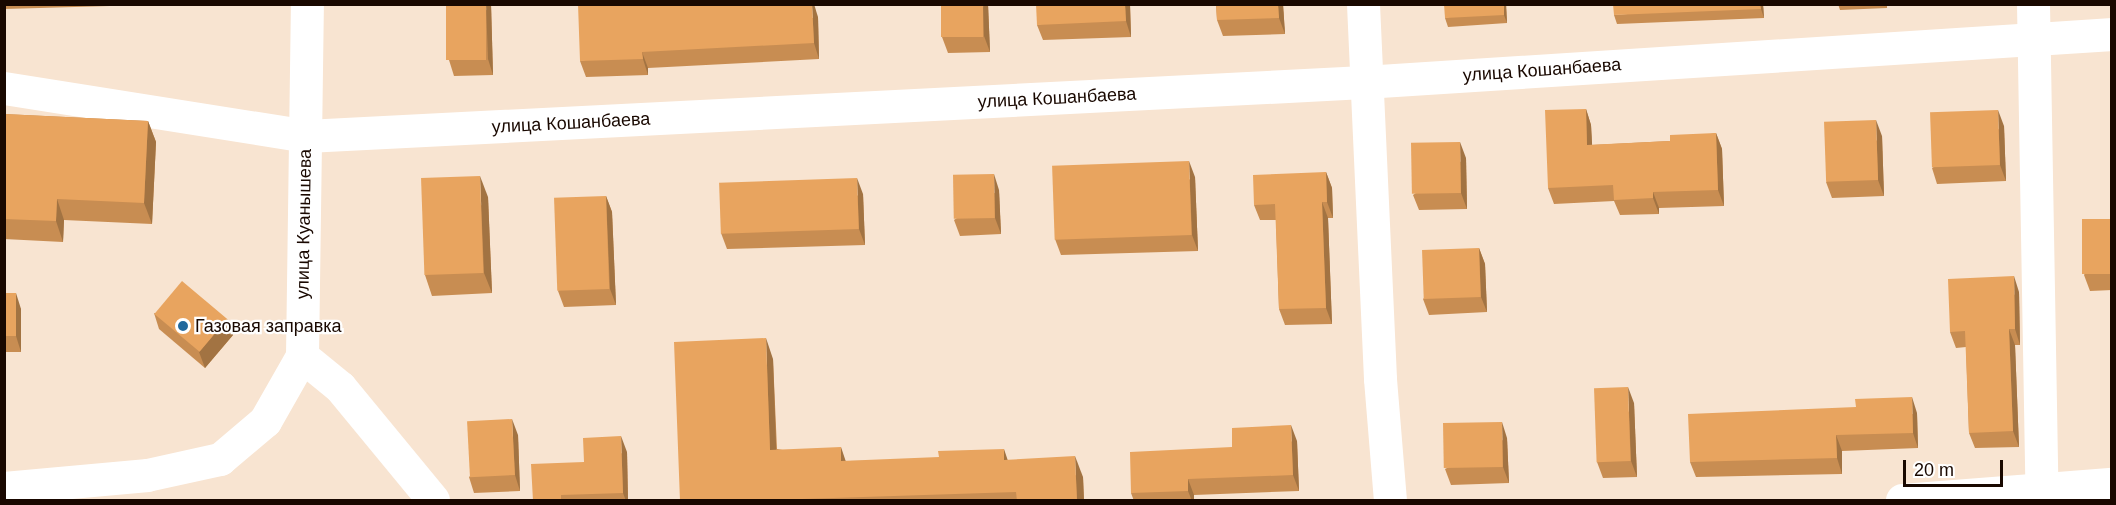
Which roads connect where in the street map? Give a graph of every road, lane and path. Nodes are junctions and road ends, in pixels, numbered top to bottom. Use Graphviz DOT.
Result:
graph roads {
  1 [pos="307,4"];
  2 [pos="1363,4"];
  3 [pos="2033,20"];
  4 [pos="2112,34"];
  5 [pos="1364,82"];
  6 [pos="4,88"];
  7 [pos="306,136"];
  8 [pos="302,356"];
  9 [pos="2112,484"];
  10 [pos="4,488"];
  11 [pos="2041,494"];
  12 [pos="433,501"];
  13 [pos="1390,501"];
  14 [pos="1902,501"];
  1 -- 7 [label="street, улица Куанышева"];
  2 -- 5 [label="street"];
  3 -- 4 [label="street, улица Кошанбаева"];
  3 -- 5 [label="street, улица Кошанбаева"];
  3 -- 11 [label="street"];
  5 -- 7 [label="street, улица Кошанбаева"];
  5 -- 13 [label="street"];
  6 -- 7 [label="street, улица Кошанбаева"];
  7 -- 8 [label="street, улица Куанышева"];
  8 -- 10 [label="street"];
  8 -- 12 [label="street"];
  9 -- 11 [label="street"];
  11 -- 14 [label="street"];
}
